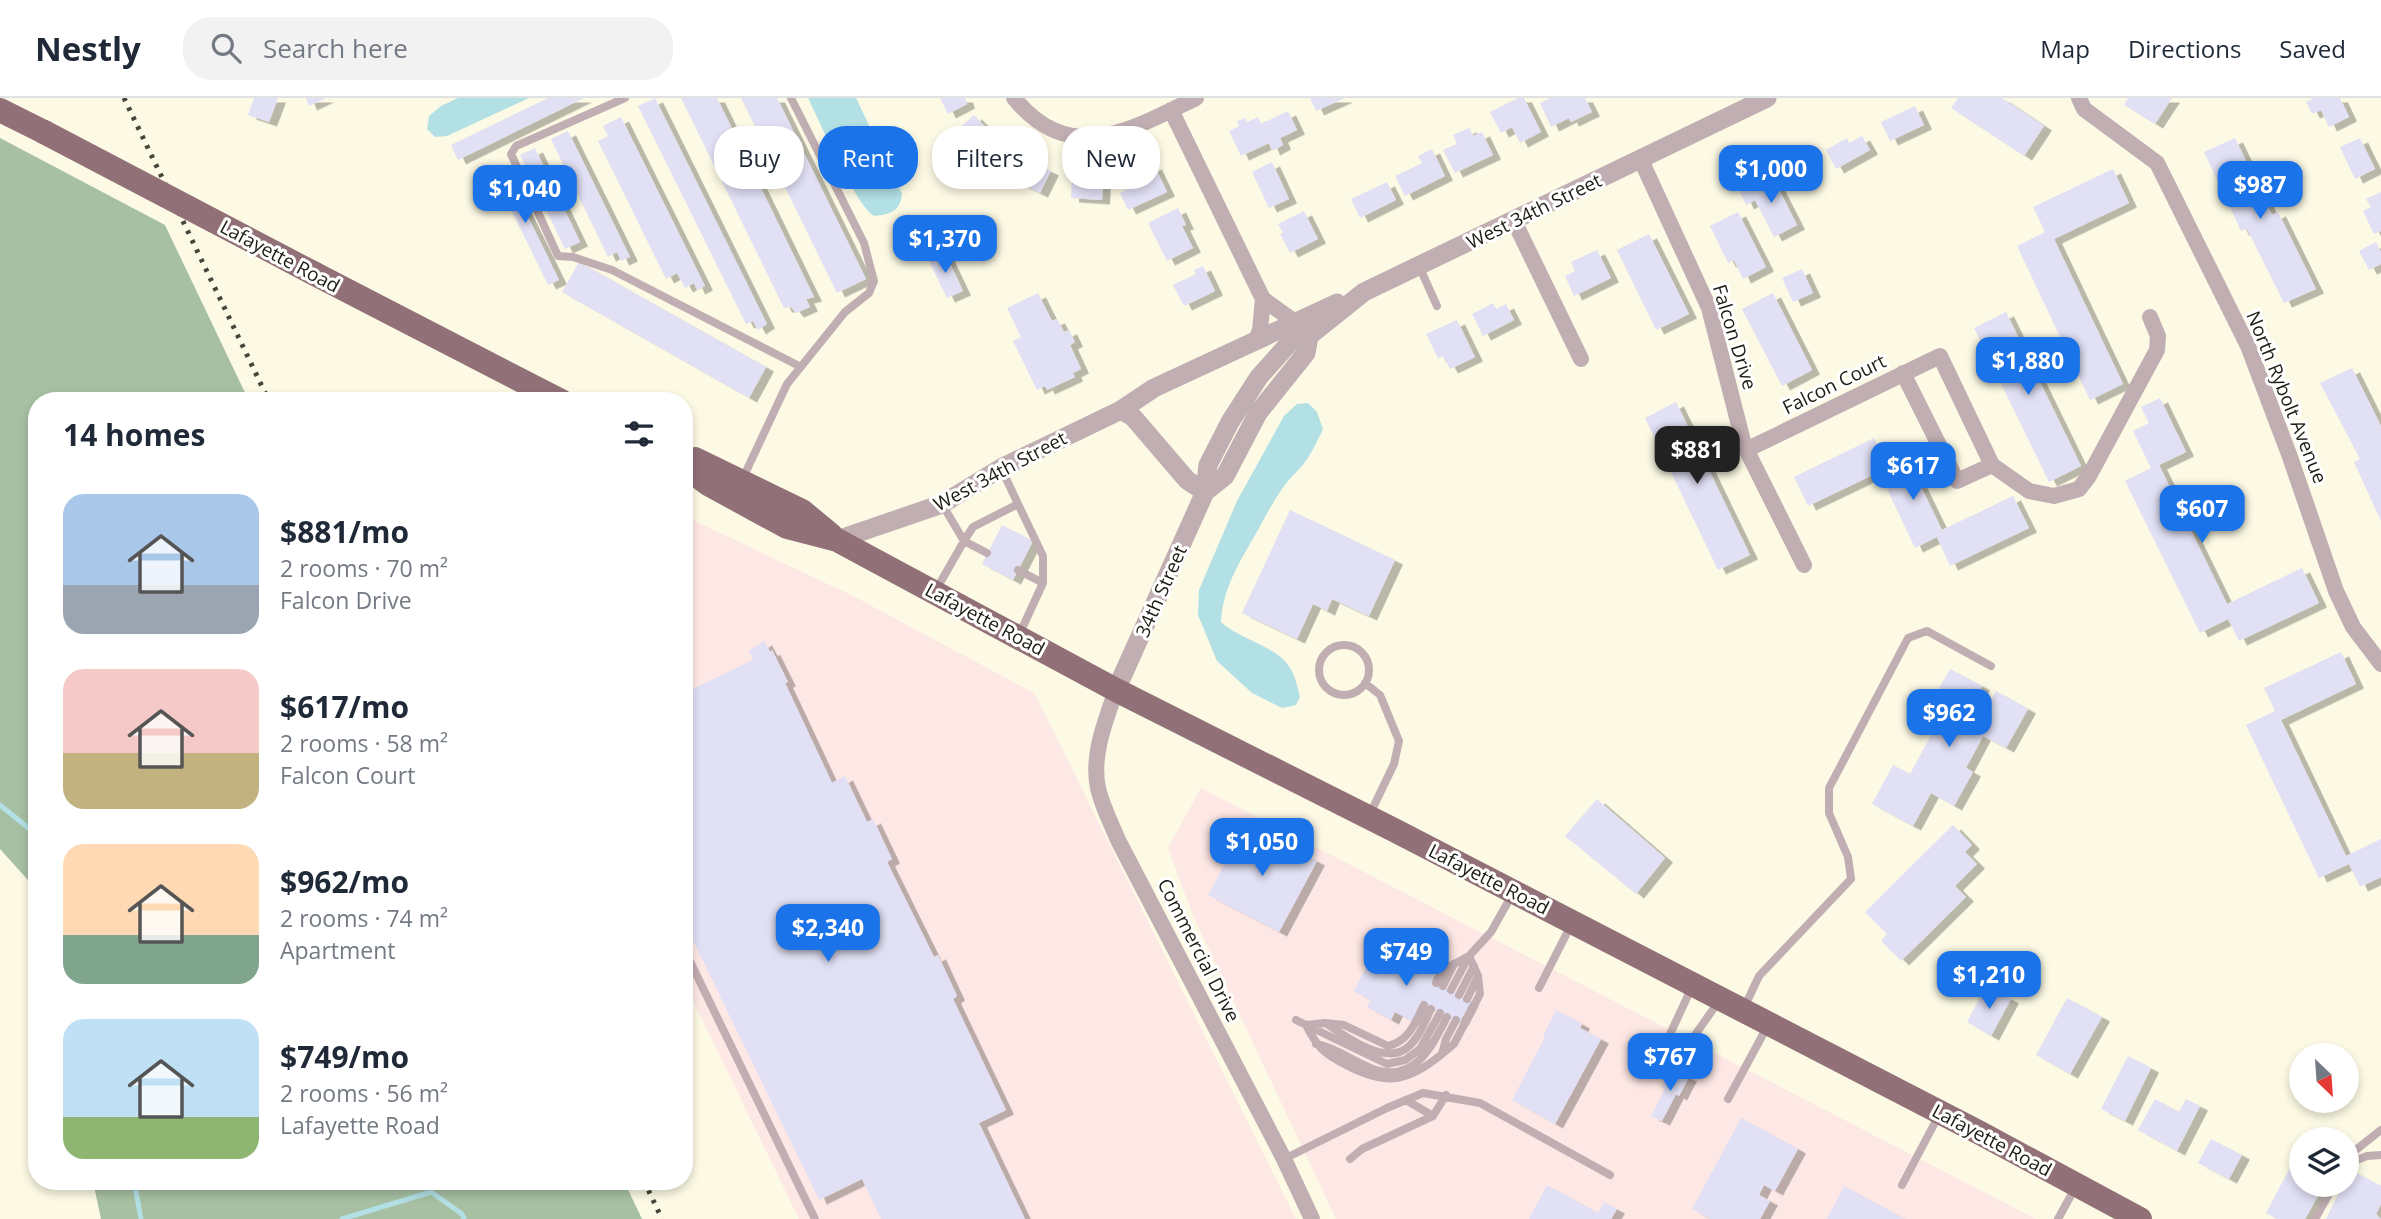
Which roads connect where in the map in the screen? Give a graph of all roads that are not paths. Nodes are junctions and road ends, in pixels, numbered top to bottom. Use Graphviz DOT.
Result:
graph roads {
  1 [pos="625,98"];
  2 [pos="791,98"];
  3 [pos="1014,98"];
  4 [pos="1196,98"];
  5 [pos="1767,98"];
  6 [pos="2079,98"];
  7 [pos="0,110"];
  8 [pos="1171,110"];
  9 [pos="1641,160"];
  10 [pos="1514,221"];
  11 [pos="1419,267"];
  12 [pos="1263,299"];
  13 [pos="1437,306"];
  14 [pos="2150,317"];
  15 [pos="1302,329"];
  16 [pos="1256,340"];
  17 [pos="1581,359"];
  18 [pos="801,368"];
  19 [pos="1903,373"];
  20 [pos="544,392"];
  21 [pos="1121,410"];
  22 [pos="1746,450"];
  23 [pos="693,460"];
  24 [pos="1992,465"];
  25 [pos="1001,468"];
  26 [pos="693,472"];
  27 [pos="742,481"];
  28 [pos="1205,492"];
  29 [pos="942,504"];
  30 [pos="1018,504"];
  31 [pos="837,540"];
  32 [pos="964,541"];
  33 [pos="987,553"];
  34 [pos="1804,565"];
  35 [pos="1018,570"];
  36 [pos="1043,583"];
  37 [pos="934,593"];
  38 [pos="1018,638"];
  39 [pos="2381,664"];
  40 [pos="1991,666"];
  41 [pos="1365,683"];
  42 [pos="1116,690"];
  43 [pos="1368,819"];
  44 [pos="1514,892"];
  45 [pos="1572,922"];
  46 [pos="1469,956"];
  47 [pos="1474,966"];
  48 [pos="693,968"];
  49 [pos="1478,976"];
  50 [pos="1693,985"];
  51 [pos="1539,988"];
  52 [pos="1451,990"];
  53 [pos="1732,1005"];
  54 [pos="1440,1013"];
  55 [pos="1296,1020"];
  56 [pos="1769,1024"];
  57 [pos="1306,1026"];
  58 [pos="1316,1044"];
  59 [pos="1664,1047"];
  60 [pos="1442,1054"];
  61 [pos="1680,1056"];
  62 [pos="1446,1095"];
  63 [pos="1728,1099"];
  64 [pos="1406,1100"];
  65 [pos="1940,1112"];
  66 [pos="1433,1116"];
  67 [pos="2381,1129"];
  68 [pos="2359,1147"];
  69 [pos="2381,1155"];
  70 [pos="1284,1159"];
  71 [pos="1350,1159"];
  72 [pos="2359,1159"];
  73 [pos="1610,1175"];
  74 [pos="1902,1185"];
  75 [pos="2077,1185"];
  76 [pos="2327,1197"];
  77 [pos="814,1219"];
  78 [pos="1312,1219"];
  79 [pos="2058,1219"];
  80 [pos="2140,1219"];
  81 [pos="2315,1219"];
  1 -- 18 [label="lane"];
  2 -- 18 [label="lane"];
  3 -- 8 [label="street"];
  4 -- 8 [label="street"];
  5 -- 9 [label="street, West 34th Street"];
  6 -- 39 [label="street, North Rybolt Avenue"];
  7 -- 20 [label="main road, Lafayette Road, bridge"];
  8 -- 12 [label="street"];
  9 -- 10 [label="street, West 34th Street"];
  9 -- 22 [label="street, Falcon Drive"];
  10 -- 11 [label="street, West 34th Street"];
  10 -- 17 [label="street"];
  11 -- 13 [label="lane"];
  11 -- 15 [label="street, West 34th Street"];
  12 -- 15 [label="street"];
  12 -- 16 [label="street"];
  14 -- 24 [label="street, Falcon Court"];
  15 -- 16 [label="street, West 34th Street"];
  15 -- 28 [label="street, West 34th Street"];
  16 -- 21 [label="street, West 34th Street"];
  18 -- 27 [label="lane"];
  19 -- 22 [label="street, Falcon Court"];
  19 -- 24 [label="street, Falcon Court"];
  19 -- 24 [label="street, Falcon Court"];
  21 -- 25 [label="street, West 34th Street"];
  21 -- 28 [label="street"];
  22 -- 34 [label="street, Falcon Drive"];
  23 -- 27 [label="main road, Lafayette Road"];
  25 -- 29 [label="street, West 34th Street"];
  25 -- 30 [label="lane"];
  26 -- 31 [label="main road, Lafayette Road"];
  27 -- 31 [label="main road, Lafayette Road"];
  28 -- 42 [label="street, 34th Street"];
  29 -- 31 [label="street, West 34th Street"];
  29 -- 32 [label="lane"];
  30 -- 32 [label="lane"];
  30 -- 36 [label="lane"];
  31 -- 37 [label="main road, Lafayette Road"];
  32 -- 33 [label="lane"];
  32 -- 37 [label="lane"];
  35 -- 36 [label="lane"];
  36 -- 38 [label="lane"];
  37 -- 38 [label="main road, Lafayette Road"];
  38 -- 42 [label="main road, Lafayette Road"];
  40 -- 53 [label="lane"];
  41 -- 41 [label="lane"];
  41 -- 43 [label="lane"];
  42 -- 43 [label="main road, Lafayette Road"];
  42 -- 70 [label="street, Commercial Drive"];
  43 -- 44 [label="main road, Lafayette Road"];
  44 -- 45 [label="main road, Lafayette Road"];
  44 -- 46 [label="lane"];
  45 -- 50 [label="main road, Lafayette Road"];
  45 -- 51 [label="lane"];
  46 -- 47 [label="lane"];
  46 -- 52 [label="lane"];
  46 -- 52 [label="lane"];
  47 -- 49 [label="lane"];
  47 -- 52 [label="lane"];
  48 -- 77 [label="lane"];
  49 -- 52 [label="lane"];
  49 -- 60 [label="lane"];
  50 -- 53 [label="main road, Lafayette Road"];
  50 -- 59 [label="lane"];
  53 -- 56 [label="main road, Lafayette Road"];
  53 -- 61 [label="lane"];
  54 -- 57 [label="lane"];
  54 -- 57 [label="lane"];
  54 -- 58 [label="lane"];
  54 -- 60 [label="lane"];
  55 -- 57 [label="lane"];
  56 -- 63 [label="lane"];
  56 -- 65 [label="main road, Lafayette Road"];
  57 -- 58 [label="lane"];
  58 -- 60 [label="lane"];
  62 -- 64 [label="lane"];
  62 -- 66 [label="lane"];
  62 -- 73 [label="lane"];
  64 -- 66 [label="lane"];
  64 -- 70 [label="lane"];
  65 -- 74 [label="lane"];
  65 -- 75 [label="main road, Lafayette Road"];
  66 -- 71 [label="lane"];
  67 -- 68 [label="lane"];
  69 -- 72 [label="lane"];
  70 -- 78 [label="street, Commercial Drive"];
  75 -- 79 [label="lane"];
  75 -- 80 [label="main road, Lafayette Road"];
  76 -- 81 [label="lane"];
}
